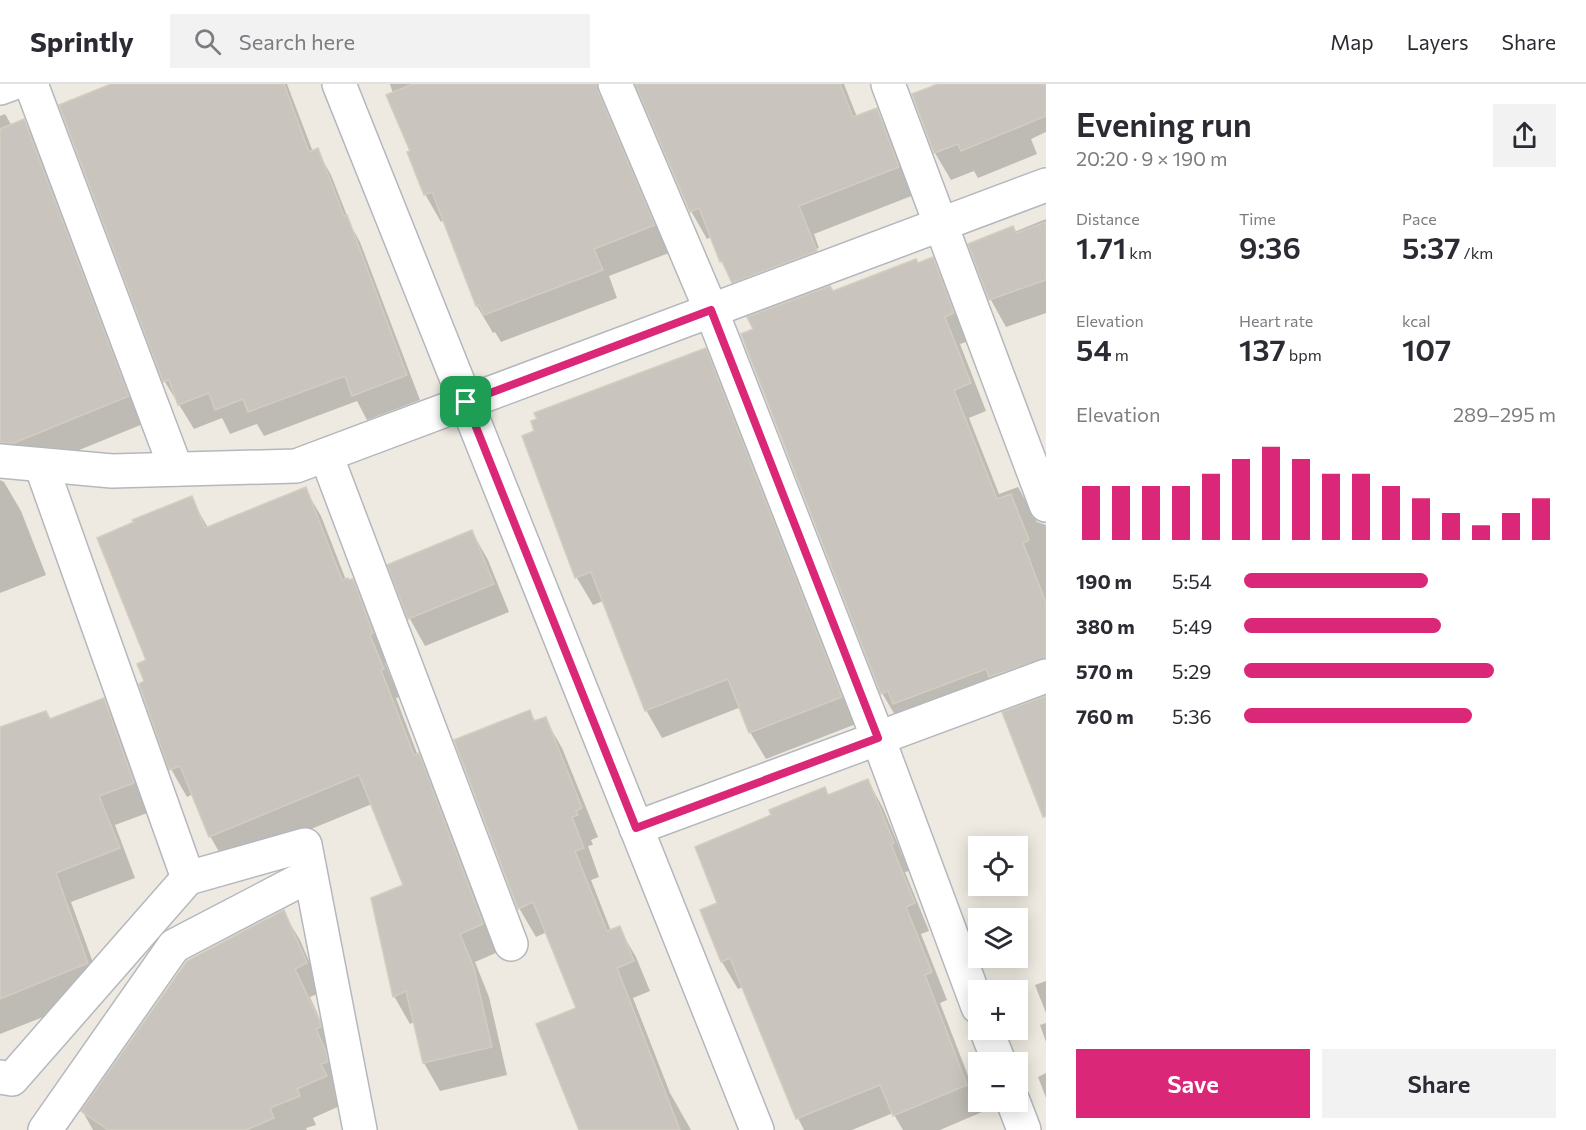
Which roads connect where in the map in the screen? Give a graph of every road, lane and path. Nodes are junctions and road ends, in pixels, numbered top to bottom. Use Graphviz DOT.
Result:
graph roads {
  1 [pos="11,84"];
  2 [pos="31,84"];
  3 [pos="339,84"];
  4 [pos="615,84"];
  5 [pos="888,84"];
  6 [pos="0,88"];
  7 [pos="1046,185"];
  8 [pos="941,224"];
  9 [pos="711,310"];
  10 [pos="466,402"];
  11 [pos="326,455"];
  12 [pos="0,461"];
  13 [pos="41,465"];
  14 [pos="176,469"];
  15 [pos="1046,505"];
  16 [pos="1046,676"];
  17 [pos="878,738"];
  18 [pos="636,828"];
  19 [pos="310,875"];
  20 [pos="188,878"];
  21 [pos="511,944"];
  22 [pos="968,980"];
  23 [pos="0,1077"];
  24 [pos="1017,1112"];
  25 [pos="45,1130"];
  26 [pos="360,1130"];
  27 [pos="757,1130"];
  28 [pos="1024,1130"];
  1 -- 6 [label="street"];
  2 -- 14 [label="street"];
  3 -- 10 [label="street"];
  4 -- 9 [label="street"];
  5 -- 8 [label="street"];
  7 -- 8 [label="street"];
  8 -- 9 [label="street"];
  8 -- 15 [label="street"];
  9 -- 10 [label="street"];
  9 -- 17 [label="street"];
  10 -- 11 [label="street"];
  10 -- 18 [label="street"];
  11 -- 14 [label="street"];
  11 -- 21 [label="street"];
  12 -- 13 [label="street"];
  13 -- 14 [label="street"];
  13 -- 20 [label="street"];
  16 -- 17 [label="street"];
  17 -- 18 [label="street"];
  17 -- 22 [label="street"];
  18 -- 27 [label="street"];
  19 -- 20 [label="street"];
  19 -- 25 [label="street"];
  19 -- 26 [label="street"];
  20 -- 23 [label="street"];
  24 -- 28 [label="street"];
}
